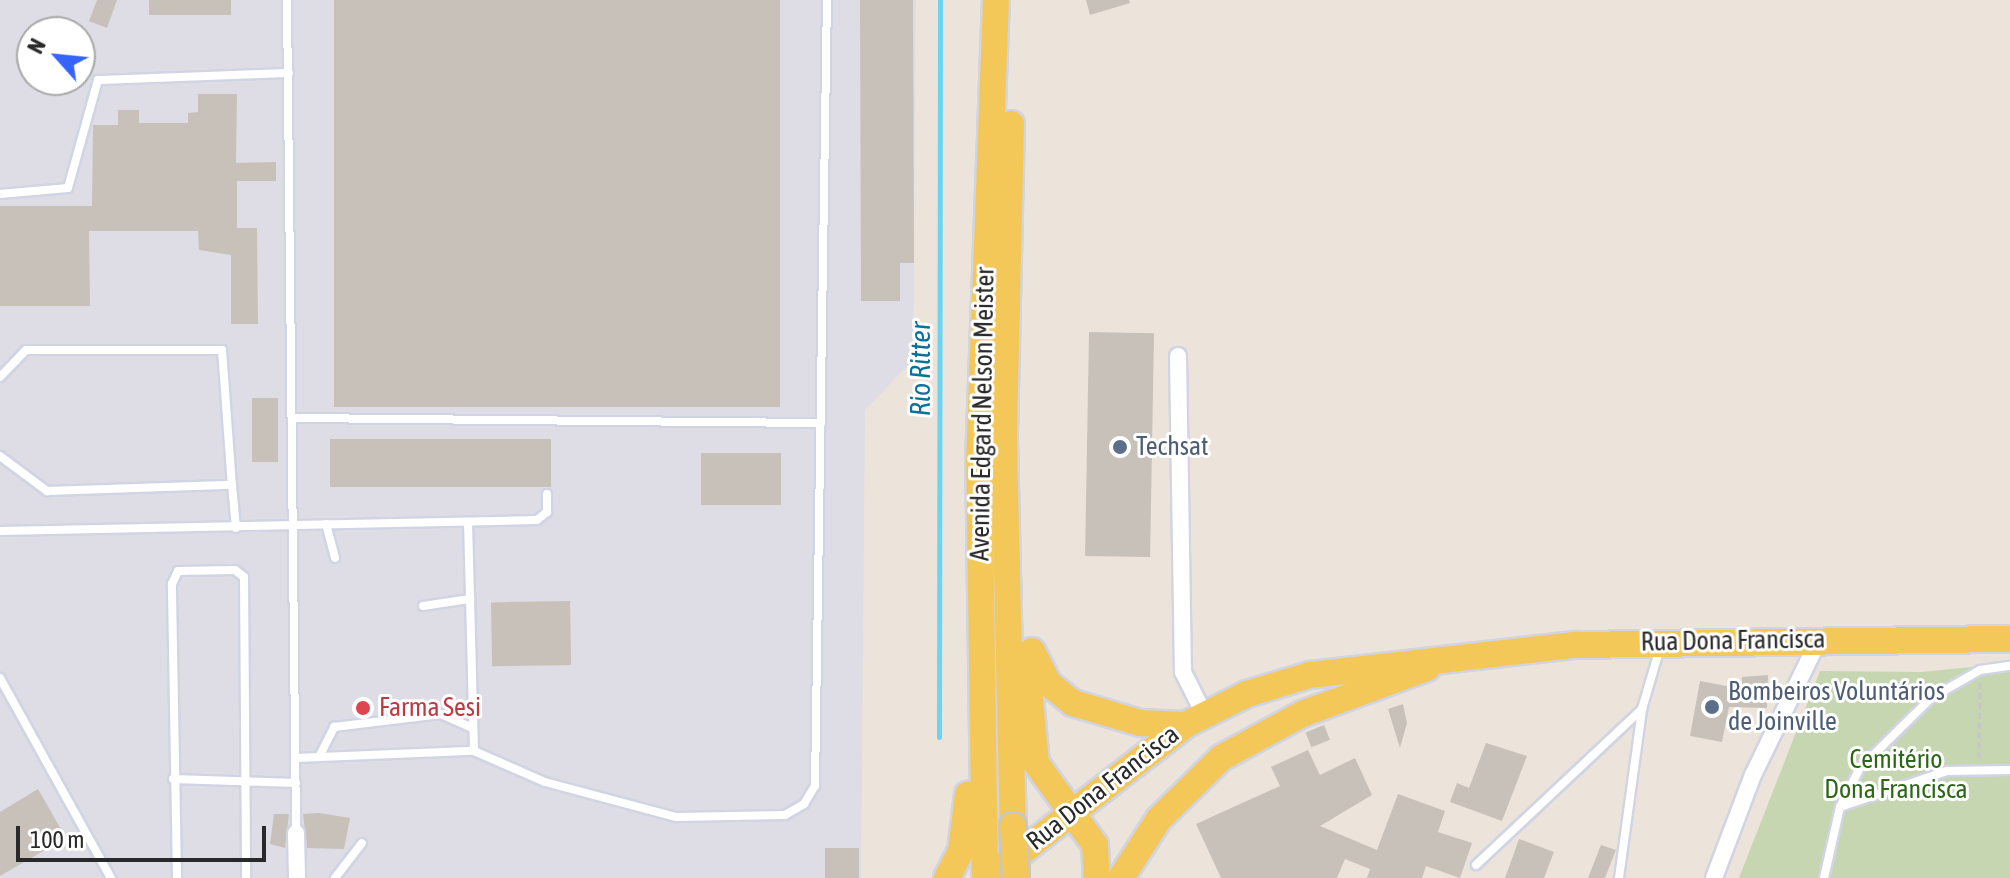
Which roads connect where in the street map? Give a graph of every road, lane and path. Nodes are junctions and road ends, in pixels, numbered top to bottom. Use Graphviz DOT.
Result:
graph roads {
  1 [pos="287,0"];
  2 [pos="827,0"];
  3 [pos="996,0"];
  4 [pos="1013,0"];
  5 [pos="289,73"];
  6 [pos="1010,148"];
  7 [pos="0,194"];
  8 [pos="986,260"];
  9 [pos="1178,356"];
  10 [pos="0,377"];
  11 [pos="296,418"];
  12 [pos="821,423"];
  13 [pos="0,456"];
  14 [pos="232,485"];
  15 [pos="547,494"];
  16 [pos="468,522"];
  17 [pos="326,524"];
  18 [pos="296,525"];
  19 [pos="236,528"];
  20 [pos="0,531"];
  21 [pos="335,558"];
  22 [pos="470,599"];
  23 [pos="423,606"];
  24 [pos="1024,625"];
  25 [pos="1819,639"];
  26 [pos="2010,639"];
  27 [pos="1662,641"];
  28 [pos="1457,658"];
  29 [pos="2010,666"];
  30 [pos="1980,670"];
  31 [pos="0,678"];
  32 [pos="1642,709"];
  33 [pos="1194,720"];
  34 [pos="473,728"];
  35 [pos="474,751"];
  36 [pos="319,757"];
  37 [pos="296,758"];
  38 [pos="1221,758"];
  39 [pos="1979,768"];
  40 [pos="2010,770"];
  41 [pos="173,779"];
  42 [pos="244,781"];
  43 [pos="296,783"];
  44 [pos="1840,807"];
  45 [pos="1067,813"];
  46 [pos="296,833"];
  47 [pos="362,843"];
  48 [pos="1476,865"];
  49 [pos="111,878"];
  50 [pos="177,878"];
  51 [pos="246,878"];
  52 [pos="297,878"];
  53 [pos="335,878"];
  54 [pos="947,878"];
  55 [pos="986,878"];
  56 [pos="1016,878"];
  57 [pos="1097,878"];
  58 [pos="1121,878"];
  59 [pos="1619,878"];
  60 [pos="1714,878"];
  61 [pos="1824,878"];
  1 -- 5 [label="lane"];
  2 -- 12 [label="lane"];
  3 -- 8 [label="main road, Avenida Edgard Nelson Meister"];
  4 -- 6 [label="main road, Avenida Edgard Nelson Meister"];
  5 -- 7 [label="lane"];
  5 -- 11 [label="lane"];
  6 -- 24 [label="main road"];
  6 -- 56 [label="main road, Avenida Edgard Nelson Meister, bridge"];
  8 -- 54 [label="main road"];
  8 -- 55 [label="main road, Avenida Edgard Nelson Meister"];
  9 -- 33 [label="street"];
  10 -- 14 [label="lane"];
  11 -- 12 [label="lane"];
  11 -- 18 [label="lane"];
  12 -- 35 [label="lane"];
  13 -- 14 [label="lane"];
  14 -- 19 [label="lane"];
  15 -- 16 [label="lane"];
  16 -- 17 [label="lane"];
  16 -- 22 [label="lane"];
  17 -- 18 [label="lane"];
  17 -- 21 [label="lane"];
  18 -- 19 [label="lane"];
  18 -- 37 [label="lane"];
  19 -- 20 [label="lane"];
  22 -- 23 [label="lane"];
  22 -- 34 [label="lane"];
  24 -- 33 [label="main road"];
  24 -- 45 [label="main road"];
  25 -- 26 [label="main road, Rua Dona Francisca"];
  25 -- 27 [label="main road, Rua Dona Francisca"];
  25 -- 60 [label="street"];
  27 -- 28 [label="main road, Rua Dona Francisca"];
  27 -- 32 [label="lane"];
  28 -- 33 [label="main road, Rua Dona Francisca"];
  28 -- 38 [label="main road, Rua Dona Francisca"];
  29 -- 30 [label="lane"];
  30 -- 39 [label="path"];
  30 -- 44 [label="lane"];
  31 -- 49 [label="lane"];
  32 -- 48 [label="lane"];
  32 -- 59 [label="lane"];
  33 -- 38 [label="main road"];
  33 -- 45 [label="main road, Rua Dona Francisca"];
  34 -- 35 [label="lane"];
  34 -- 36 [label="lane"];
  35 -- 36 [label="lane"];
  36 -- 37 [label="lane"];
  37 -- 43 [label="lane"];
  38 -- 58 [label="main road, Rua Dona Francisca"];
  39 -- 40 [label="lane"];
  39 -- 44 [label="lane"];
  41 -- 42 [label="lane"];
  41 -- 42 [label="lane"];
  41 -- 50 [label="lane"];
  42 -- 43 [label="lane"];
  42 -- 51 [label="lane"];
  43 -- 46 [label="lane"];
  44 -- 61 [label="lane"];
  45 -- 55 [label="main road, Rua Dona Francisca"];
  45 -- 57 [label="main road"];
  46 -- 52 [label="street"];
  47 -- 53 [label="lane"];
}
